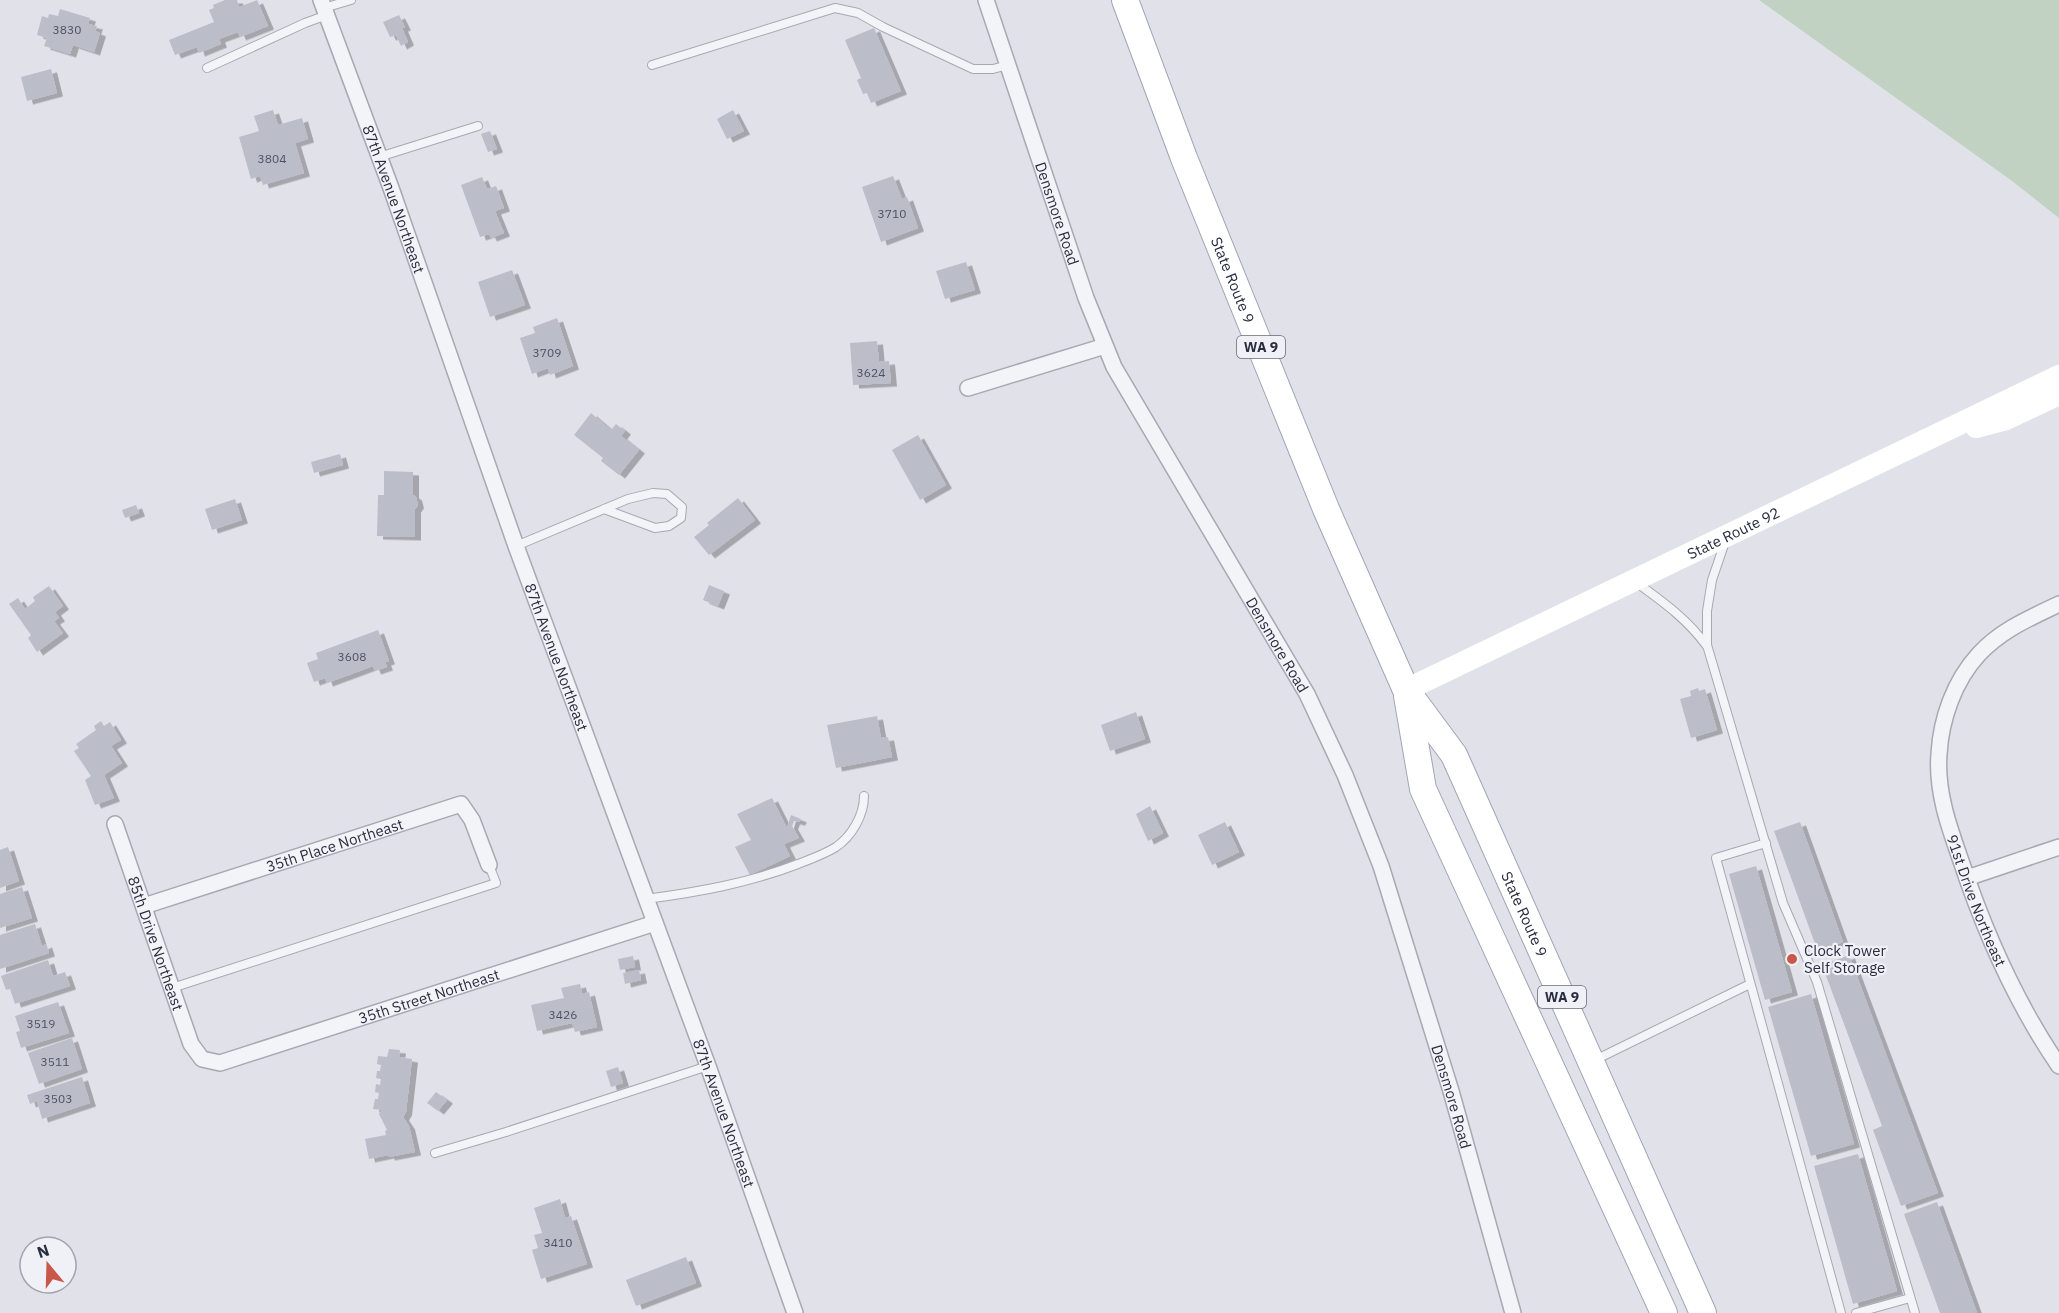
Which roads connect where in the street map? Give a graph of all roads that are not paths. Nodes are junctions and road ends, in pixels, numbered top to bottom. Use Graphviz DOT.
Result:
graph roads {
  1 [pos="351,0"];
  2 [pos="986,0"];
  3 [pos="1125,0"];
  4 [pos="324,8"];
  5 [pos="652,65"];
  6 [pos="1008,65"];
  7 [pos="207,68"];
  8 [pos="478,126"];
  9 [pos="380,157"];
  10 [pos="1105,345"];
  11 [pos="2059,376"];
  12 [pos="968,388"];
  13 [pos="2059,394"];
  14 [pos="1928,439"];
  15 [pos="604,509"];
  16 [pos="1727,535"];
  17 [pos="516,546"];
  18 [pos="1633,581"];
  19 [pos="2059,604"];
  20 [pos="1707,645"];
  21 [pos="1406,690"];
  22 [pos="864,796"];
  23 [pos="115,824"];
  24 [pos="1766,843"];
  25 [pos="2059,847"];
  26 [pos="489,865"];
  27 [pos="1966,878"];
  28 [pos="646,899"];
  29 [pos="144,906"];
  30 [pos="655,922"];
  31 [pos="1750,984"];
  32 [pos="172,988"];
  33 [pos="202,1059"];
  34 [pos="1591,1062"];
  35 [pos="708,1066"];
  36 [pos="2059,1066"];
  37 [pos="435,1153"];
  38 [pos="1910,1298"];
  39 [pos="795,1313"];
  40 [pos="1513,1313"];
  41 [pos="1664,1313"];
  42 [pos="1703,1313"];
  43 [pos="1841,1313"];
  44 [pos="1856,1313"];
  45 [pos="1915,1313"];
  1 -- 4 [label="lane"];
  2 -- 6 [label="street, Densmore Road"];
  3 -- 21 [label="main road, State Route 9 / WA 9"];
  4 -- 7 [label="lane"];
  4 -- 9 [label="street, 87th Avenue Northeast"];
  5 -- 6 [label="lane"];
  6 -- 10 [label="street, Densmore Road"];
  8 -- 9 [label="lane"];
  9 -- 17 [label="street, 87th Avenue Northeast"];
  10 -- 12 [label="street"];
  10 -- 40 [label="street, Densmore Road"];
  11 -- 14 [label="main road, State Route 92"];
  13 -- 14 [label="main road"];
  14 -- 16 [label="main road, State Route 92"];
  15 -- 15 [label="lane"];
  15 -- 17 [label="lane"];
  16 -- 18 [label="main road, State Route 92"];
  16 -- 20 [label="lane"];
  17 -- 28 [label="street, 87th Avenue Northeast"];
  18 -- 20 [label="lane"];
  18 -- 21 [label="main road, State Route 92"];
  19 -- 27 [label="street, 91st Drive Northeast"];
  20 -- 24 [label="lane"];
  21 -- 34 [label="main road, State Route 9 / WA 9"];
  21 -- 41 [label="main road, State Route 9 / WA 9"];
  22 -- 28 [label="lane"];
  23 -- 29 [label="street, 85th Drive Northeast"];
  24 -- 31 [label="lane"];
  24 -- 38 [label="lane"];
  25 -- 27 [label="street"];
  26 -- 29 [label="street, 35th Place Northeast"];
  26 -- 32 [label="lane"];
  27 -- 36 [label="street, 91st Drive Northeast"];
  28 -- 30 [label="street, 87th Avenue Northeast"];
  29 -- 32 [label="street, 85th Drive Northeast"];
  30 -- 33 [label="street, 35th Street Northeast"];
  30 -- 35 [label="street, 87th Avenue Northeast"];
  31 -- 34 [label="lane"];
  31 -- 43 [label="lane"];
  32 -- 33 [label="street, 85th Drive Northeast"];
  34 -- 42 [label="main road, State Route 9 / WA 9"];
  35 -- 37 [label="lane"];
  35 -- 39 [label="street, 87th Avenue Northeast"];
  38 -- 44 [label="lane"];
  38 -- 45 [label="lane"];
}
